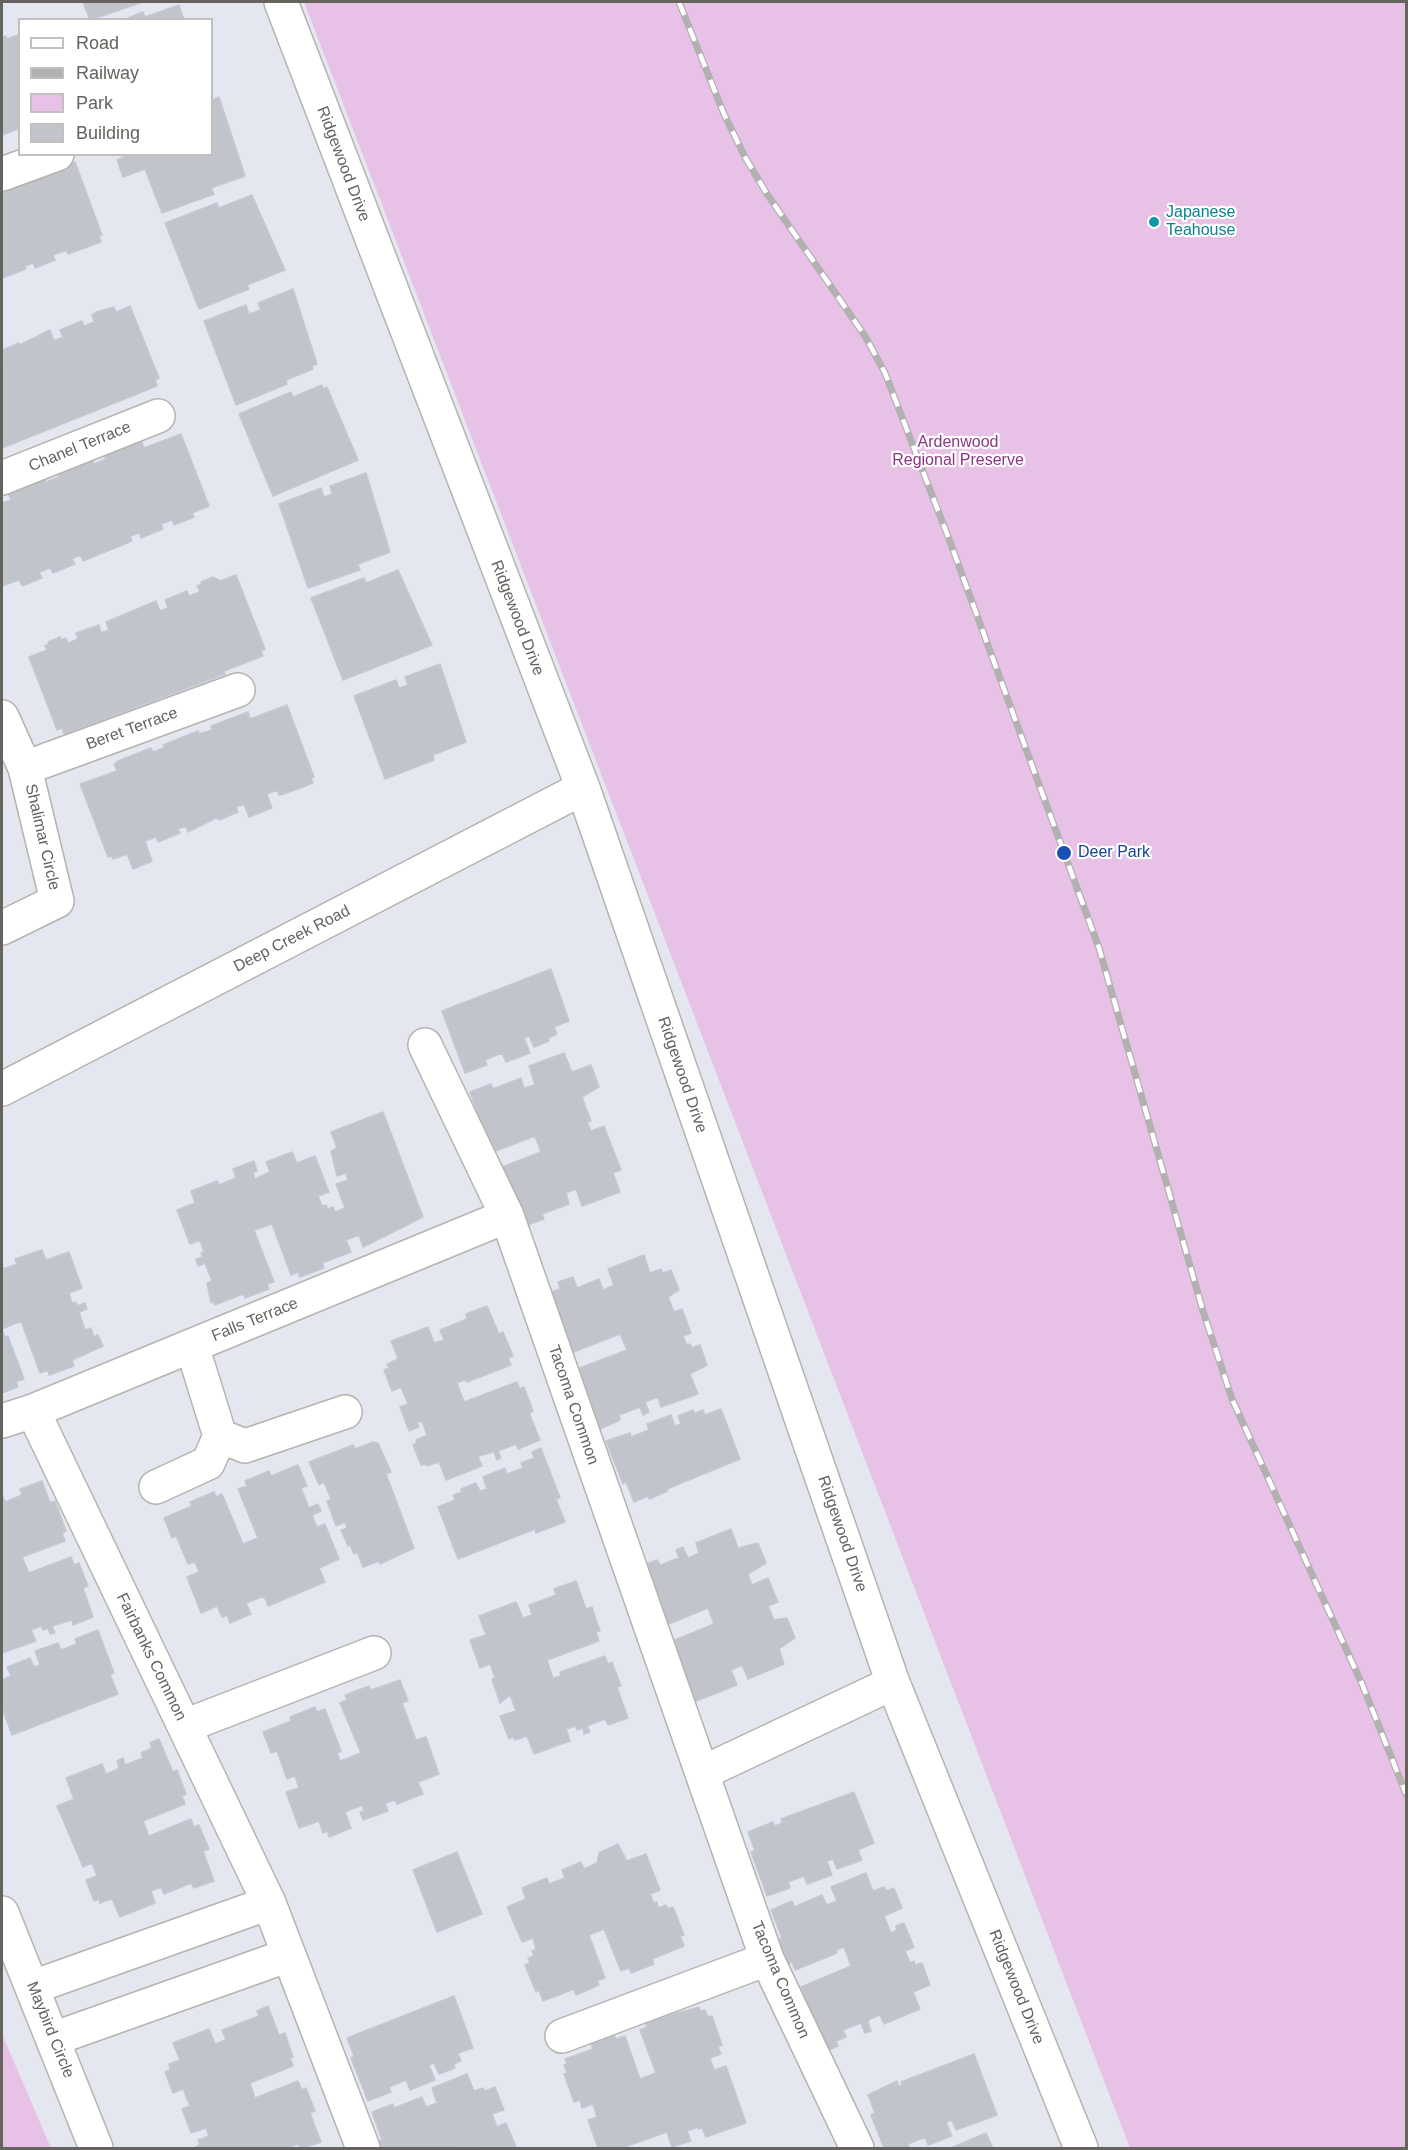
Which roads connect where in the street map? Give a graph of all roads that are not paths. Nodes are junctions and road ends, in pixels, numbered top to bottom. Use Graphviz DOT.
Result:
graph roads {
  1 [pos="281,2"];
  2 [pos="52,156"];
  3 [pos="2,174"];
  4 [pos="158,416"];
  5 [pos="2,478"];
  6 [pos="238,690"];
  7 [pos="2,717"];
  8 [pos="25,768"];
  9 [pos="583,788"];
  10 [pos="2,928"];
  11 [pos="425,1045"];
  12 [pos="2,1089"];
  13 [pos="507,1216"];
  14 [pos="192,1346"];
  15 [pos="33,1411"];
  16 [pos="345,1412"];
  17 [pos="2,1421"];
  18 [pos="220,1436"];
  19 [pos="156,1487"];
  20 [pos="374,1653"];
  21 [pos="893,1683"];
  22 [pos="185,1726"];
  23 [pos="702,1773"];
  24 [pos="269,1903"];
  25 [pos="2,1912"];
  26 [pos="289,1955"];
  27 [pos="766,1959"];
  28 [pos="33,1987"];
  29 [pos="562,2036"];
  30 [pos="53,2039"];
  31 [pos="96,2148"];
  32 [pos="363,2148"];
  33 [pos="857,2148"];
  34 [pos="1081,2148"];
  1 -- 9 [label="street, Ridgewood Drive"];
  2 -- 3 [label="street"];
  4 -- 5 [label="street, Chanel Terrace"];
  6 -- 8 [label="street, Beret Terrace"];
  7 -- 8 [label="street, Shalimar Circle"];
  8 -- 10 [label="street, Shalimar Circle"];
  9 -- 12 [label="street, Deep Creek Road"];
  9 -- 21 [label="street, Ridgewood Drive"];
  11 -- 13 [label="street, Tacoma Common"];
  13 -- 14 [label="street, Falls Terrace"];
  13 -- 23 [label="street, Tacoma Common"];
  14 -- 15 [label="street, Falls Terrace"];
  14 -- 18 [label="street"];
  15 -- 17 [label="street, Falls Terrace"];
  15 -- 22 [label="street, Fairbanks Common"];
  16 -- 18 [label="street"];
  18 -- 19 [label="street"];
  20 -- 22 [label="street"];
  21 -- 23 [label="street"];
  21 -- 34 [label="street, Ridgewood Drive"];
  22 -- 24 [label="street, Fairbanks Common"];
  23 -- 27 [label="street, Tacoma Common"];
  24 -- 26 [label="street, Fairbanks Common"];
  24 -- 28 [label="street"];
  25 -- 28 [label="street, Maybird Circle"];
  26 -- 30 [label="street"];
  26 -- 32 [label="street, Fairbanks Common"];
  27 -- 29 [label="street"];
  27 -- 33 [label="street, Tacoma Common"];
  28 -- 30 [label="street, Maybird Circle"];
  30 -- 31 [label="street, Maybird Circle"];
}
